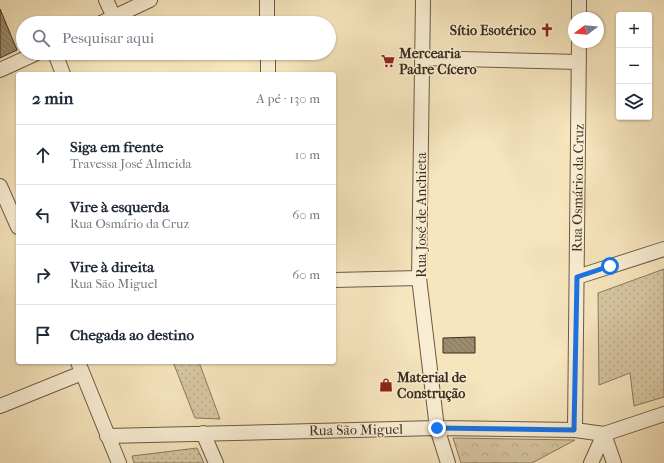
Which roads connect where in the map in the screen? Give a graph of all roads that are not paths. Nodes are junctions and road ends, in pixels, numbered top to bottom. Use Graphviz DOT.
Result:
graph roads {
  1 [pos="106,0"];
  2 [pos="150,0"];
  3 [pos="267,0"];
  4 [pos="423,0"];
  5 [pos="579,0"];
  6 [pos="579,12"];
  7 [pos="114,16"];
  8 [pos="116,16"];
  9 [pos="267,16"];
  10 [pos="579,48"];
  11 [pos="422,58"];
  12 [pos="22,60"];
  13 [pos="58,60"];
  14 [pos="268,60"];
  15 [pos="579,62"];
  16 [pos="0,70"];
  17 [pos="62,72"];
  18 [pos="268,72"];
  19 [pos="0,186"];
  20 [pos="16,222"];
  21 [pos="664,249"];
  22 [pos="577,277"];
  23 [pos="419,278"];
  24 [pos="336,280"];
  25 [pos="80,367"];
  26 [pos="0,406"];
  27 [pos="664,414"];
  28 [pos="437,428"];
  29 [pos="574,430"];
  30 [pos="203,433"];
  31 [pos="604,434"];
  32 [pos="107,436"];
  33 [pos="119,463"];
  34 [pos="216,463"];
  35 [pos="448,463"];
  36 [pos="591,463"];
  37 [pos="614,463"];
  1 -- 7 [label="street"];
  2 -- 8 [label="street"];
  3 -- 9 [label="street"];
  4 -- 11 [label="street, Rua José de Anchieta"];
  5 -- 6 [label="street"];
  10 -- 15 [label="street, Rua Osmário da Cruz"];
  11 -- 15 [label="street"];
  11 -- 23 [label="street, Rua José de Anchieta"];
  12 -- 16 [label="street"];
  13 -- 17 [label="street"];
  14 -- 18 [label="street"];
  15 -- 22 [label="street, Rua Osmário da Cruz"];
  19 -- 20 [label="street"];
  21 -- 22 [label="street"];
  22 -- 29 [label="street, Rua Osmário da Cruz"];
  23 -- 24 [label="street"];
  23 -- 28 [label="street, Rua José de Anchieta"];
  25 -- 26 [label="street"];
  25 -- 32 [label="street"];
  27 -- 31 [label="street"];
  28 -- 29 [label="street, Rua São Miguel"];
  28 -- 30 [label="street, Rua São Miguel"];
  28 -- 35 [label="street, Rua José de Anchieta"];
  29 -- 31 [label="street, Rua São Miguel"];
  30 -- 32 [label="street, Rua São Miguel"];
  30 -- 34 [label="street"];
  31 -- 36 [label="street"];
  31 -- 37 [label="street"];
  32 -- 33 [label="street"];
}
